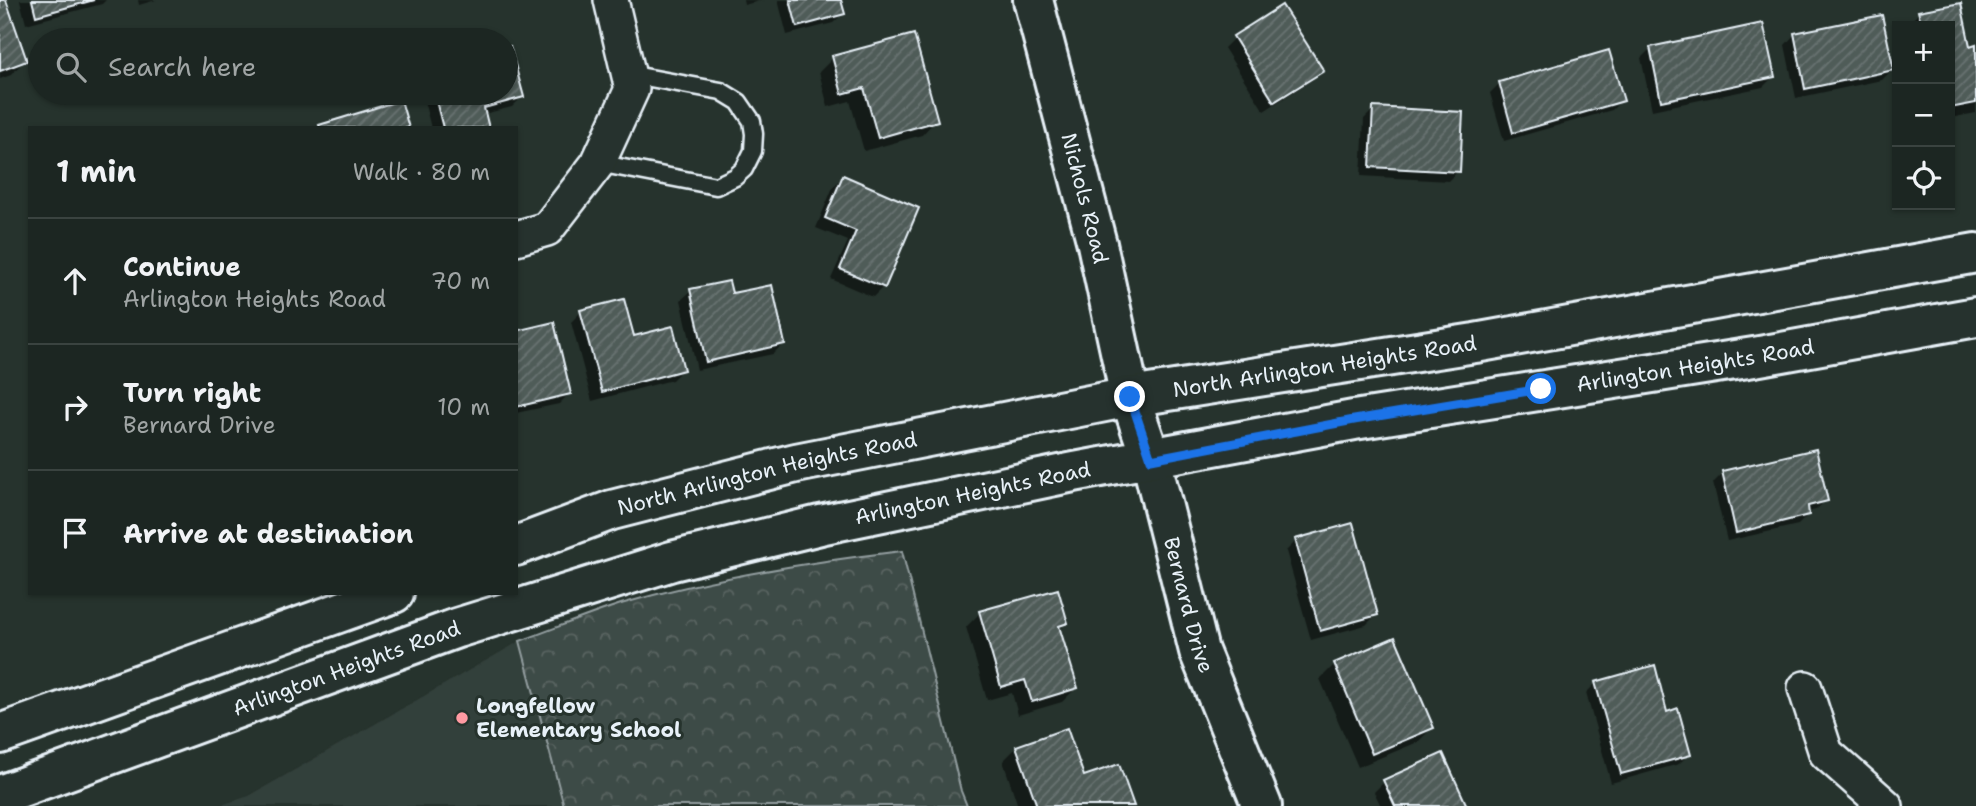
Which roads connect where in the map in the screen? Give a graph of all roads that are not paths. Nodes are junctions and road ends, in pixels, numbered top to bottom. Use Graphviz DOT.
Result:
graph roads {
  1 [pos="611,0"];
  2 [pos="1033,0"];
  3 [pos="628,74"];
  4 [pos="598,163"];
  5 [pos="518,237"];
  6 [pos="1976,253"];
  7 [pos="1976,317"];
  8 [pos="1130,397"];
  9 [pos="1151,459"];
  10 [pos="518,545"];
  11 [pos="388,595"];
  12 [pos="1805,688"];
  13 [pos="0,734"];
  14 [pos="0,795"];
  15 [pos="1262,806"];
  16 [pos="1886,806"];
  1 -- 3 [label="street"];
  2 -- 8 [label="main road, Nichols Road"];
  3 -- 4 [label="street"];
  3 -- 4 [label="lane"];
  4 -- 5 [label="street"];
  6 -- 8 [label="main road, North Arlington Heights Road"];
  7 -- 9 [label="main road, Arlington Heights Road"];
  8 -- 9 [label="main road, Bernard Drive"];
  8 -- 10 [label="main road, North Arlington Heights Road"];
  9 -- 14 [label="main road, Arlington Heights Road"];
  9 -- 15 [label="main road, Bernard Drive"];
  11 -- 13 [label="main road"];
  12 -- 16 [label="street"];
}
